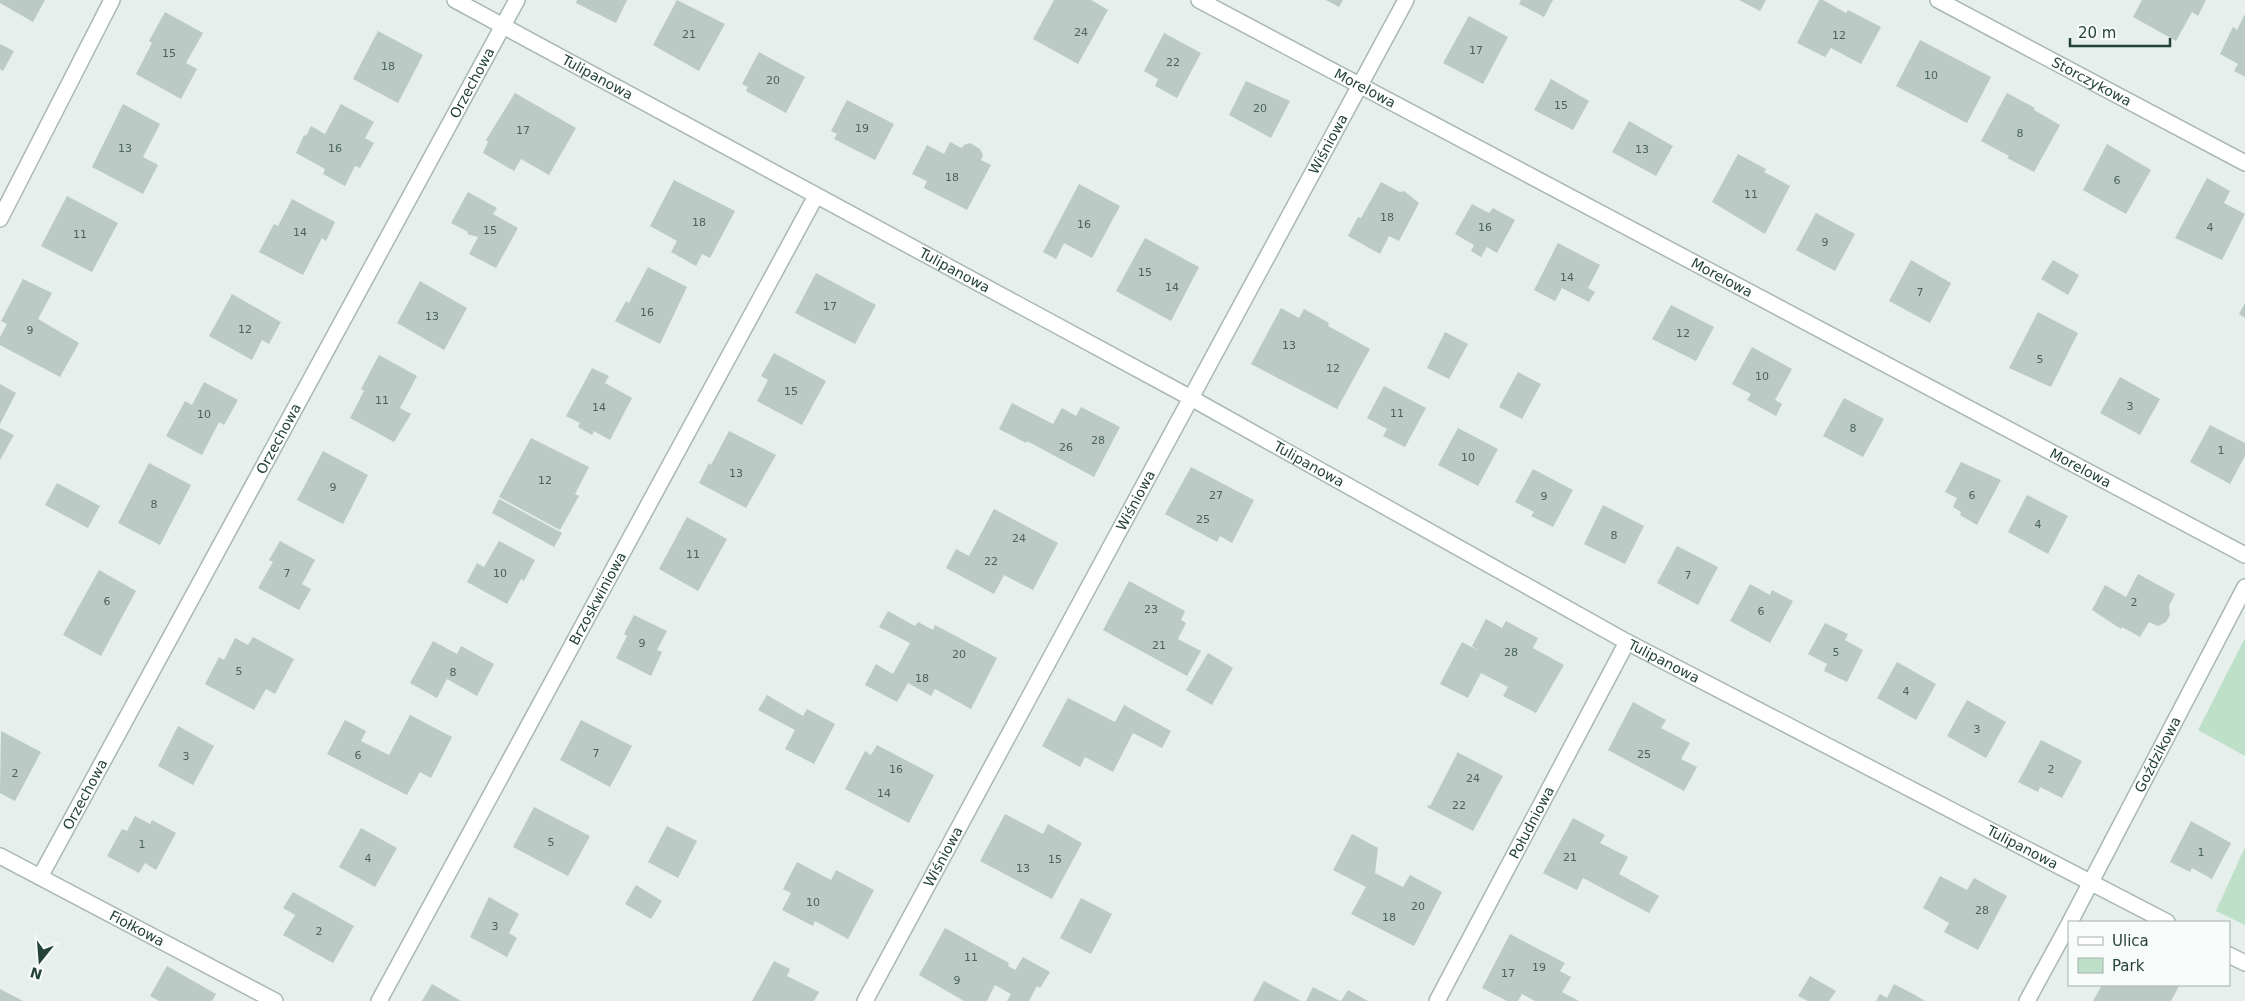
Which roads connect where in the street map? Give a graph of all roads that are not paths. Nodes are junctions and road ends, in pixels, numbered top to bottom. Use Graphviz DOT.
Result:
graph roads {
  1 [pos="112,0"];
  2 [pos="455,0"];
  3 [pos="516,0"];
  4 [pos="1199,0"];
  5 [pos="1406,0"];
  6 [pos="1938,0"];
  7 [pos="503,26"];
  8 [pos="1360,86"];
  9 [pos="2245,163"];
  10 [pos="816,196"];
  11 [pos="0,220"];
  12 [pos="1191,398"];
  13 [pos="2245,556"];
  14 [pos="2245,588"];
  15 [pos="1627,642"];
  16 [pos="0,856"];
  17 [pos="40,877"];
  18 [pos="2091,882"];
  19 [pos="2070,921"];
  20 [pos="2165,921"];
  21 [pos="2068,925"];
  22 [pos="2230,956"];
  23 [pos="2245,963"];
  24 [pos="275,1001"];
  25 [pos="379,1001"];
  26 [pos="865,1001"];
  27 [pos="1437,1001"];
  28 [pos="2027,1001"];
  1 -- 11 [label="street"];
  2 -- 7 [label="street, Tulipanowa"];
  3 -- 7 [label="street, Orzechowa"];
  4 -- 8 [label="street, Morelowa"];
  5 -- 8 [label="street, Wiśniowa"];
  6 -- 9 [label="street, Storczykowa"];
  7 -- 10 [label="street, Tulipanowa"];
  7 -- 17 [label="street, Orzechowa"];
  8 -- 12 [label="street, Wiśniowa"];
  8 -- 13 [label="street, Morelowa"];
  10 -- 12 [label="street, Tulipanowa"];
  10 -- 25 [label="street, Brzoskwiniowa"];
  12 -- 15 [label="street, Tulipanowa"];
  12 -- 26 [label="street, Wiśniowa"];
  14 -- 18 [label="street, Goździkowa"];
  15 -- 18 [label="street, Tulipanowa"];
  15 -- 27 [label="street, Południowa"];
  16 -- 17 [label="street, Fiołkowa"];
  17 -- 24 [label="street, Fiołkowa"];
  18 -- 19 [label="street, Goździkowa"];
  18 -- 20 [label="street, Tulipanowa"];
  21 -- 28 [label="street, Goździkowa"];
  22 -- 23 [label="street"];
}
